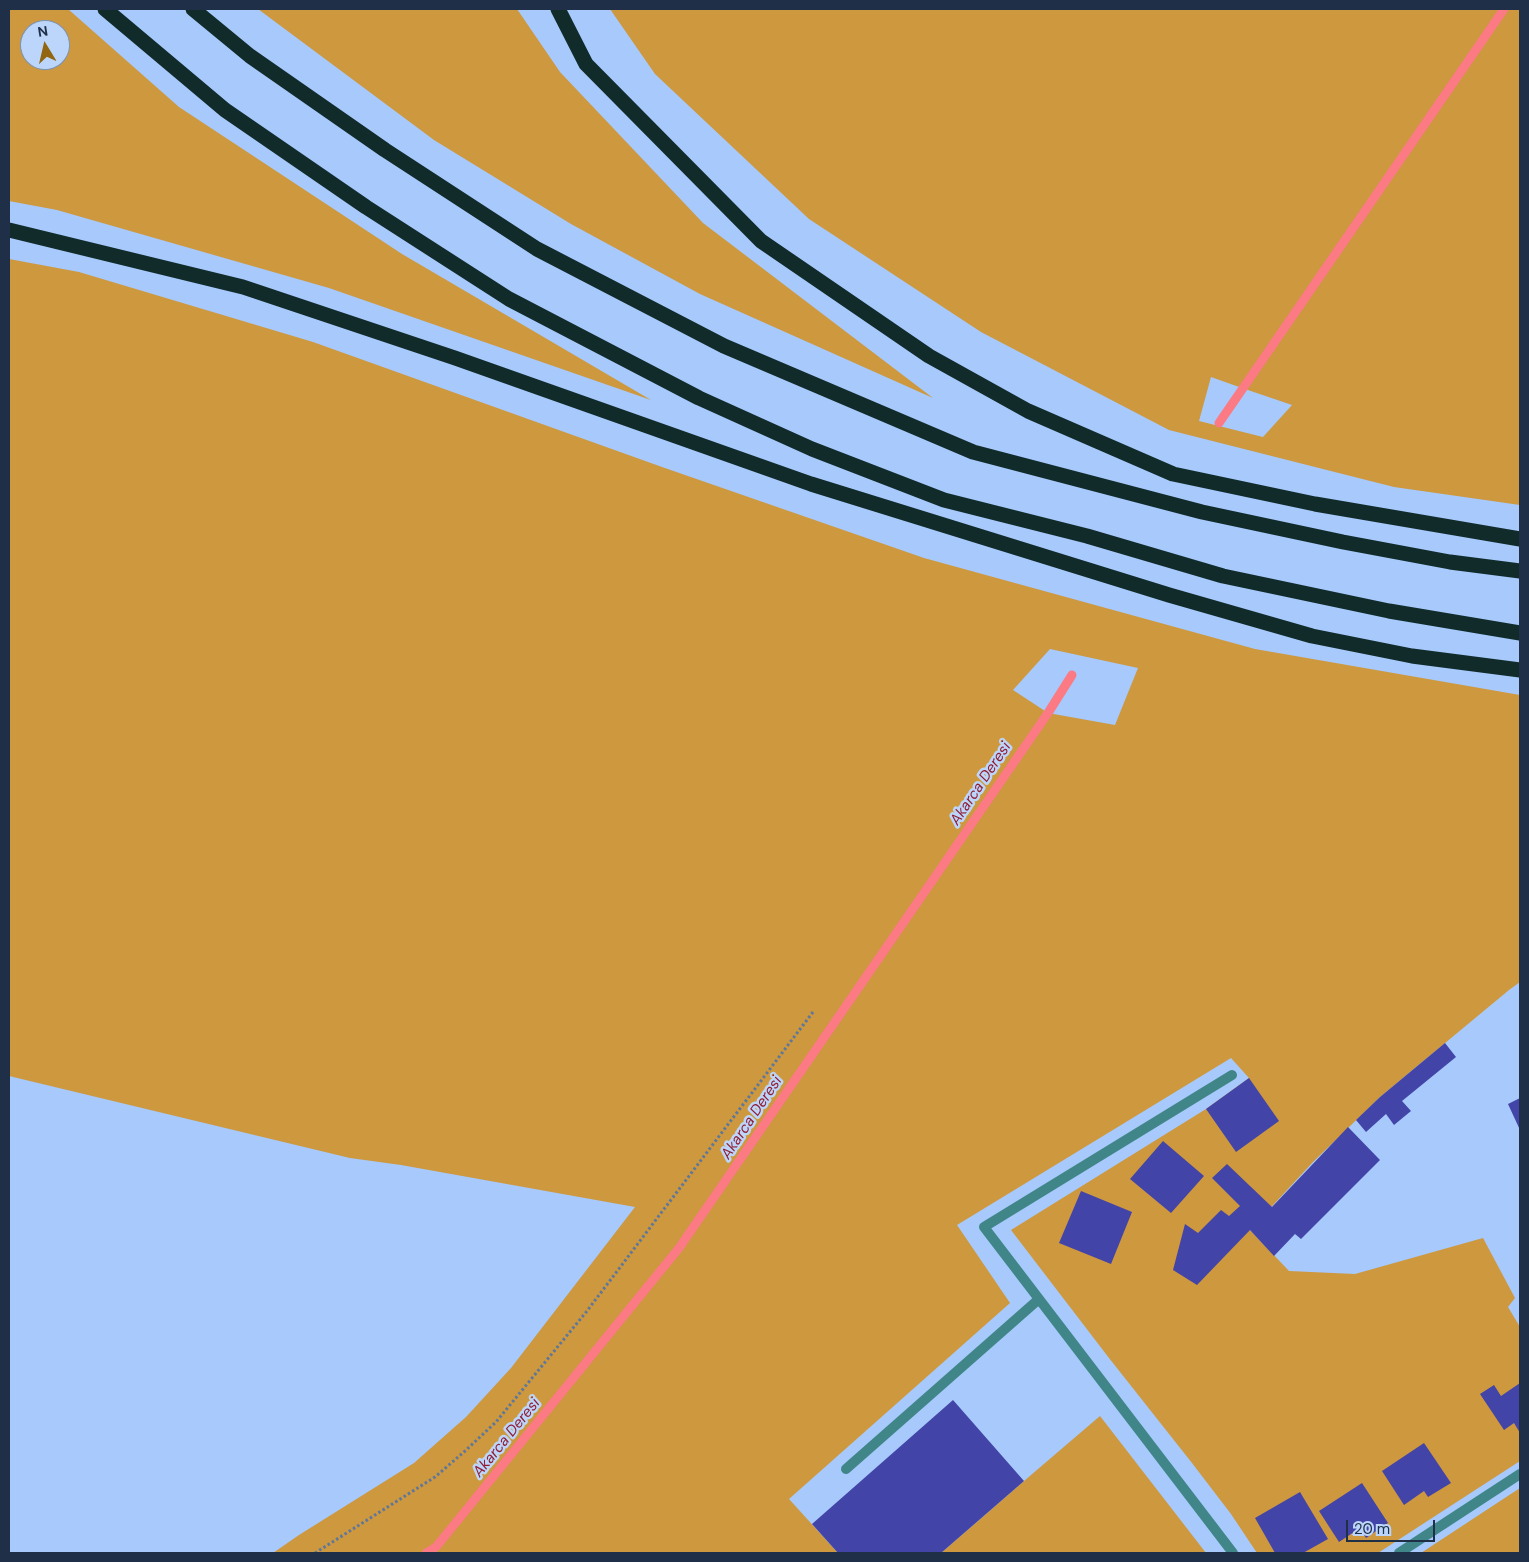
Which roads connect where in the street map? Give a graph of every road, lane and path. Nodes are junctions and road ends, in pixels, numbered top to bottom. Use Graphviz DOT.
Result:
graph roads {
  1 [pos="105,9"];
  2 [pos="193,9"];
  3 [pos="547,9"];
  4 [pos="558,9"];
  5 [pos="586,64"];
  6 [pos="9,230"];
  7 [pos="1520,539"];
  8 [pos="1520,572"];
  9 [pos="1520,633"];
  10 [pos="1520,670"];
  11 [pos="813,1012"];
  12 [pos="1232,1075"];
  13 [pos="1039,1299"];
  14 [pos="846,1469"];
  15 [pos="1520,1474"];
  16 [pos="315,1553"];
  17 [pos="1233,1553"];
  18 [pos="1399,1553"];
  1 -- 9 [label="highway"];
  2 -- 8 [label="highway"];
  3 -- 5 [label="highway"];
  4 -- 5 [label="highway"];
  5 -- 7 [label="highway"];
  6 -- 10 [label="highway"];
  11 -- 16 [label="path"];
  12 -- 13 [label="lane"];
  13 -- 14 [label="lane"];
  13 -- 17 [label="lane"];
  15 -- 18 [label="lane"];
}
